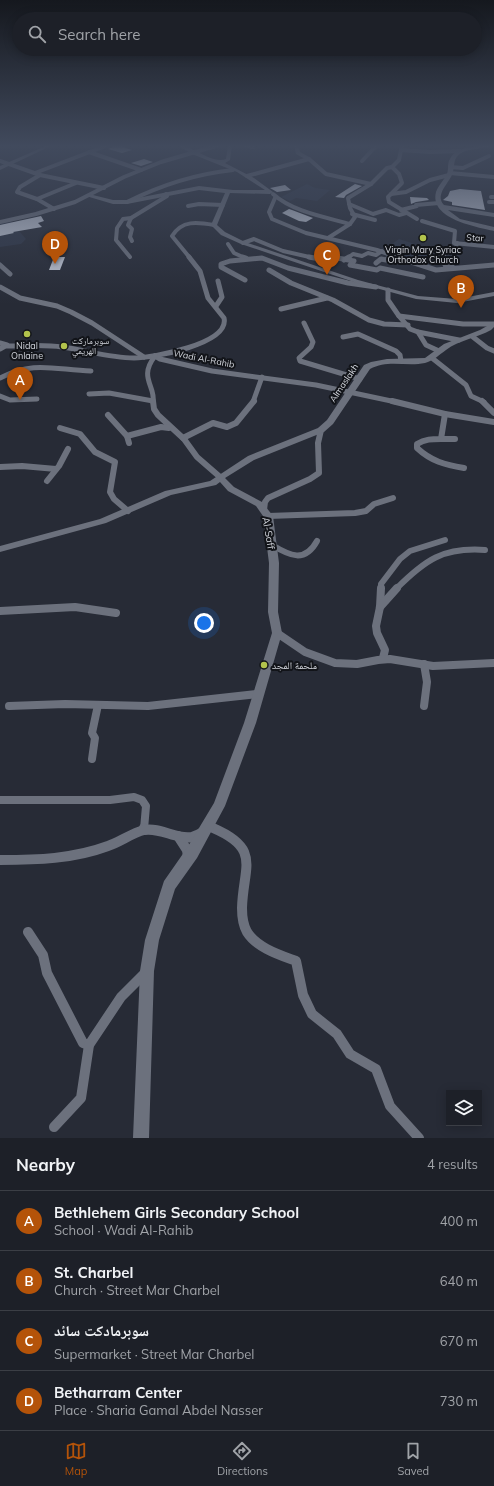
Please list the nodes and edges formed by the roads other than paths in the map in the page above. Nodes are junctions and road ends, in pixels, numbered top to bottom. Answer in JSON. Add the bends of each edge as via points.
{"nodes":[{"id":1,"x":37,"y":198,"type":"edge"},
{"id":2,"x":84,"y":198,"type":"edge"},
{"id":3,"x":98,"y":198,"type":"edge"},
{"id":4,"x":135,"y":198,"type":"edge"},
{"id":5,"x":146,"y":198,"type":"edge"},
{"id":6,"x":162,"y":198,"type":"edge"},
{"id":7,"x":226,"y":198,"type":"edge"},
{"id":8,"x":275,"y":198,"type":"joint"},
{"id":9,"x":348,"y":198,"type":"edge"},
{"id":10,"x":388,"y":198,"type":"edge"},
{"id":11,"x":440,"y":198,"type":"edge"},
{"id":12,"x":127,"y":202,"type":"junction"},
{"id":13,"x":349,"y":204,"type":"junction"},
{"id":14,"x":223,"y":205,"type":"junction"},
{"id":15,"x":441,"y":205,"type":"junction"},
{"id":16,"x":188,"y":206,"type":"dead end"},
{"id":17,"x":54,"y":209,"type":"junction"},
{"id":18,"x":401,"y":210,"type":"junction"},
{"id":19,"x":406,"y":213,"type":"junction"},
{"id":20,"x":352,"y":214,"type":"junction"},
{"id":21,"x":494,"y":216,"type":"edge"},
{"id":22,"x":131,"y":218,"type":"junction"},
{"id":23,"x":375,"y":220,"type":"dead end"},
{"id":24,"x":0,"y":222,"type":"edge"},
{"id":25,"x":214,"y":223,"type":"junction"},
{"id":26,"x":350,"y":224,"type":"junction"},
{"id":27,"x":494,"y":229,"type":"edge"},
{"id":28,"x":328,"y":238,"type":"junction"},
{"id":29,"x":132,"y":241,"type":"dead end"},
{"id":30,"x":243,"y":243,"type":"junction"},
{"id":31,"x":456,"y":243,"type":"junction"},
{"id":32,"x":228,"y":244,"type":"dead end"},
{"id":33,"x":494,"y":247,"type":"edge"},
{"id":34,"x":382,"y":251,"type":"junction"},
{"id":35,"x":390,"y":254,"type":"junction"},
{"id":36,"x":130,"y":257,"type":"dead end"},
{"id":37,"x":247,"y":258,"type":"junction"},
{"id":38,"x":344,"y":260,"type":"junction"},
{"id":39,"x":376,"y":263,"type":"dead end"},
{"id":40,"x":414,"y":263,"type":"junction"},
{"id":41,"x":0,"y":265,"type":"edge"},
{"id":42,"x":452,"y":265,"type":"dead end"},
{"id":43,"x":494,"y":265,"type":"edge"},
{"id":44,"x":269,"y":270,"type":"dead end"},
{"id":45,"x":402,"y":273,"type":"junction"},
{"id":46,"x":10,"y":274,"type":"dead end"},
{"id":47,"x":423,"y":277,"type":"dead end"},
{"id":48,"x":246,"y":280,"type":"dead end"},
{"id":49,"x":218,"y":281,"type":"dead end"},
{"id":50,"x":0,"y":287,"type":"edge"},
{"id":51,"x":376,"y":287,"type":"junction"},
{"id":52,"x":388,"y":290,"type":"junction"},
{"id":53,"x":494,"y":294,"type":"edge"},
{"id":54,"x":327,"y":298,"type":"junction"},
{"id":55,"x":216,"y":306,"type":"junction"},
{"id":56,"x":281,"y":309,"type":"dead end"},
{"id":57,"x":398,"y":316,"type":"junction"},
{"id":58,"x":304,"y":323,"type":"dead end"},
{"id":59,"x":494,"y":324,"type":"edge"},
{"id":60,"x":408,"y":326,"type":"junction"},
{"id":61,"x":418,"y":332,"type":"junction"},
{"id":62,"x":490,"y":332,"type":"edge"},
{"id":63,"x":343,"y":337,"type":"dead end"},
{"id":64,"x":472,"y":337,"type":"junction"},
{"id":65,"x":459,"y":340,"type":"junction"},
{"id":66,"x":0,"y":346,"type":"edge"},
{"id":67,"x":439,"y":351,"type":"junction"},
{"id":68,"x":494,"y":351,"type":"edge"},
{"id":69,"x":155,"y":356,"type":"junction"},
{"id":70,"x":144,"y":357,"type":"junction"},
{"id":71,"x":432,"y":358,"type":"junction"},
{"id":72,"x":401,"y":361,"type":"junction"},
{"id":73,"x":91,"y":371,"type":"dead end"},
{"id":74,"x":262,"y":377,"type":"junction"},
{"id":75,"x":0,"y":378,"type":"edge"},
{"id":76,"x":360,"y":379,"type":"junction"},
{"id":77,"x":352,"y":392,"type":"junction"},
{"id":78,"x":89,"y":394,"type":"dead end"},
{"id":79,"x":0,"y":396,"type":"edge"},
{"id":80,"x":37,"y":399,"type":"dead end"},
{"id":81,"x":153,"y":401,"type":"junction"},
{"id":82,"x":494,"y":413,"type":"edge"},
{"id":83,"x":445,"y":414,"type":"junction"},
{"id":84,"x":108,"y":415,"type":"dead end"},
{"id":85,"x":494,"y":422,"type":"edge"},
{"id":86,"x":161,"y":424,"type":"junction"},
{"id":87,"x":60,"y":428,"type":"dead end"},
{"id":88,"x":320,"y":430,"type":"junction"},
{"id":89,"x":127,"y":436,"type":"junction"},
{"id":90,"x":183,"y":438,"type":"junction"},
{"id":91,"x":441,"y":438,"type":"junction"},
{"id":92,"x":455,"y":439,"type":"dead end"},
{"id":93,"x":130,"y":443,"type":"dead end"},
{"id":94,"x":68,"y":449,"type":"dead end"},
{"id":95,"x":0,"y":467,"type":"edge"},
{"id":96,"x":464,"y":468,"type":"dead end"},
{"id":97,"x":56,"y":469,"type":"junction"},
{"id":98,"x":220,"y":477,"type":"junction"},
{"id":99,"x":48,"y":481,"type":"dead end"},
{"id":100,"x":392,"y":498,"type":"dead end"},
{"id":101,"x":128,"y":511,"type":"junction"},
{"id":102,"x":266,"y":513,"type":"junction"},
{"id":103,"x":445,"y":540,"type":"dead end"},
{"id":104,"x":316,"y":541,"type":"dead end"},
{"id":105,"x":272,"y":545,"type":"junction"},
{"id":106,"x":0,"y":549,"type":"edge"},
{"id":107,"x":485,"y":550,"type":"dead end"},
{"id":108,"x":380,"y":607,"type":"junction"},
{"id":109,"x":0,"y":610,"type":"edge"},
{"id":110,"x":116,"y":613,"type":"dead end"},
{"id":111,"x":277,"y":633,"type":"junction"},
{"id":112,"x":383,"y":658,"type":"junction"},
{"id":113,"x":494,"y":663,"type":"edge"},
{"id":114,"x":424,"y":664,"type":"junction"},
{"id":115,"x":257,"y":694,"type":"junction"},
{"id":116,"x":98,"y":705,"type":"junction"},
{"id":117,"x":9,"y":706,"type":"dead end"},
{"id":118,"x":424,"y":706,"type":"dead end"},
{"id":119,"x":92,"y":759,"type":"dead end"},
{"id":120,"x":0,"y":800,"type":"edge"},
{"id":121,"x":206,"y":829,"type":"junction"},
{"id":122,"x":144,"y":830,"type":"junction"},
{"id":123,"x":178,"y":836,"type":"junction"},
{"id":124,"x":188,"y":858,"type":"junction"},
{"id":125,"x":0,"y":860,"type":"edge"},
{"id":126,"x":28,"y":932,"type":"dead end"},
{"id":127,"x":147,"y":971,"type":"junction"},
{"id":128,"x":89,"y":1045,"type":"junction"},
{"id":129,"x":54,"y":1127,"type":"dead end"},
{"id":130,"x":141,"y":1138,"type":"edge"},
{"id":131,"x":419,"y":1138,"type":"edge"}],
"edges":[{"from":1,"to":17,"type":"street"},
{"from":2,"to":17,"type":"street"},
{"from":3,"to":12,"type":"street"},
{"from":4,"to":12,"type":"street"},
{"from":5,"to":12,"type":"street"},
{"from":6,"to":22,"type":"street"},
{"from":7,"to":14,"type":"street"},
{"from":8,"to":26,"type":"street"},
{"from":8,"to":28,"type":"street","via":[[269,212],[272,219],[306,233]]},
{"from":9,"to":13,"type":"street"},
{"from":10,"to":18,"type":"street","name":"Star","via":[[389,202]]},
{"from":11,"to":15,"type":"street"},
{"from":13,"to":19,"type":"street","via":[[373,214],[386,210],[400,215]]},
{"from":13,"to":20,"type":"street"},
{"from":14,"to":16,"type":"street"},
{"from":14,"to":25,"type":"street"},
{"from":15,"to":18,"type":"street","via":[[416,205]]},
{"from":15,"to":21,"type":"street","via":[[455,210]]},
{"from":15,"to":27,"type":"street","via":[[462,222]]},
{"from":17,"to":24,"type":"street"},
{"from":18,"to":19,"type":"street","name":"Star"},
{"from":19,"to":31,"type":"street","name":"Star","via":[[455,231]]},
{"from":20,"to":23,"type":"street"},
{"from":20,"to":26,"type":"street","via":[[355,217]]},
{"from":22,"to":29,"type":"street","via":[[128,225],[132,229]]},
{"from":22,"to":36,"type":"street","via":[[119,224],[116,240]]},
{"from":25,"to":30,"type":"street","via":[[217,229]]},
{"from":25,"to":55,"type":"street","via":[[182,225],[172,236],[200,270],[205,293]]},
{"from":26,"to":28,"type":"street"},
{"from":28,"to":34,"type":"street"},
{"from":30,"to":38,"type":"street","via":[[254,239],[283,251],[325,260]]},
{"from":30,"to":51,"type":"street"},
{"from":31,"to":33,"type":"street","name":"Star"},
{"from":31,"to":42,"type":"street","via":[[455,252],[444,253],[445,265]]},
{"from":32,"to":37,"type":"street","via":[[234,253]]},
{"from":34,"to":35,"type":"street"},
{"from":34,"to":38,"type":"street","via":[[376,255],[368,252],[362,256],[353,254]]},
{"from":35,"to":39,"type":"street","via":[[386,260],[381,259]]},
{"from":35,"to":40,"type":"street"},
{"from":37,"to":48,"type":"street","via":[[221,264],[221,267]]},
{"from":37,"to":51,"type":"street","via":[[262,258],[288,268]]},
{"from":38,"to":45,"type":"street","via":[[354,261],[350,265]]},
{"from":40,"to":43,"type":"street","via":[[436,270]]},
{"from":40,"to":45,"type":"street"},
{"from":41,"to":46,"type":"street"},
{"from":44,"to":54,"type":"street","via":[[291,283]]},
{"from":45,"to":47,"type":"street"},
{"from":49,"to":55,"type":"street","via":[[222,297]]},
{"from":50,"to":70,"type":"street","via":[[17,298],[58,306],[84,318]]},
{"from":51,"to":52,"type":"street"},
{"from":52,"to":53,"type":"street","via":[[418,298],[457,301]]},
{"from":52,"to":57,"type":"street","via":[[388,300]]},
{"from":54,"to":56,"type":"street"},
{"from":54,"to":60,"type":"street","via":[[369,320]]},
{"from":55,"to":69,"type":"street","via":[[225,324],[217,335],[197,344]]},
{"from":57,"to":59,"type":"street","via":[[463,324]]},
{"from":57,"to":60,"type":"street"},
{"from":58,"to":76,"type":"street","via":[[312,342],[300,355],[300,361]]},
{"from":59,"to":62,"type":"street"},
{"from":60,"to":61,"type":"street"},
{"from":61,"to":65,"type":"street"},
{"from":61,"to":67,"type":"street","via":[[426,344]]},
{"from":62,"to":64,"type":"street"},
{"from":63,"to":72,"type":"street","via":[[358,334],[396,351]]},
{"from":64,"to":65,"type":"street"},
{"from":64,"to":68,"type":"street"},
{"from":65,"to":67,"type":"street"},
{"from":66,"to":70,"type":"street","name":"Wadi Al-Rahib","via":[[55,346],[114,356]]},
{"from":67,"to":71,"type":"street"},
{"from":69,"to":70,"type":"street","name":"Wadi Al-Rahib"},
{"from":69,"to":74,"type":"street","name":"Wadi Al-Rahib","via":[[201,370]]},
{"from":69,"to":81,"type":"street","via":[[150,361],[148,372]]},
{"from":71,"to":72,"type":"street","name":"Almaslakh","via":[[425,361]]},
{"from":71,"to":82,"type":"street","via":[[466,385],[471,396],[485,403]]},
{"from":72,"to":76,"type":"street","name":"Almaslakh","via":[[370,364]]},
{"from":73,"to":75,"type":"street","via":[[26,367],[15,369]]},
{"from":74,"to":77,"type":"street","name":"Wadi Al-Rahib"},
{"from":74,"to":90,"type":"street","via":[[255,400],[236,423],[227,427],[213,423]]},
{"from":76,"to":77,"type":"street","name":"Almaslakh"},
{"from":77,"to":83,"type":"street","name":"Wadi Al-Rahib"},
{"from":77,"to":88,"type":"street","name":"Almaslakh","via":[[330,422]]},
{"from":78,"to":81,"type":"street","via":[[109,393]]},
{"from":79,"to":80,"type":"street","via":[[10,400]]},
{"from":81,"to":86,"type":"street"},
{"from":83,"to":85,"type":"street","name":"Wadi Al-Rahib"},
{"from":83,"to":91,"type":"street"},
{"from":84,"to":89,"type":"street"},
{"from":86,"to":89,"type":"street"},
{"from":86,"to":90,"type":"street"},
{"from":87,"to":101,"type":"street","via":[[80,434],[95,452],[115,462],[109,491]]},
{"from":88,"to":98,"type":"street","name":"Almaslakh","via":[[248,460]]},
{"from":88,"to":102,"type":"street","via":[[319,473],[268,498],[265,502]]},
{"from":89,"to":93,"type":"street"},
{"from":90,"to":98,"type":"street","via":[[197,456]]},
{"from":91,"to":92,"type":"street"},
{"from":91,"to":96,"type":"street","via":[[420,442],[417,448],[439,464]]},
{"from":94,"to":97,"type":"street"},
{"from":95,"to":97,"type":"street"},
{"from":97,"to":99,"type":"street"},
{"from":98,"to":101,"type":"street","via":[[213,483],[155,498]]},
{"from":98,"to":102,"type":"street","name":"Al-Saff","via":[[231,489],[259,504]]},
{"from":100,"to":102,"type":"street","via":[[374,504],[366,511],[355,513]]},
{"from":101,"to":106,"type":"street","via":[[67,532]]},
{"from":102,"to":105,"type":"street","name":"Al-Saff"},
{"from":103,"to":108,"type":"street","via":[[410,551],[400,559],[381,584]]},
{"from":104,"to":105,"type":"street","via":[[309,553],[301,556],[290,554]]},
{"from":105,"to":111,"type":"street","name":"Al-Saff","via":[[272,612]]},
{"from":107,"to":108,"type":"street","via":[[457,550],[441,554],[411,575]]},
{"from":108,"to":112,"type":"street","via":[[376,626],[386,654]]},
{"from":109,"to":110,"type":"street","via":[[75,607]]},
{"from":111,"to":112,"type":"street","via":[[294,647],[329,662],[357,664]]},
{"from":111,"to":115,"type":"street"},
{"from":112,"to":114,"type":"street"},
{"from":113,"to":114,"type":"street","via":[[448,666]]},
{"from":114,"to":118,"type":"street","via":[[427,682]]},
{"from":115,"to":116,"type":"street","via":[[148,706]]},
{"from":115,"to":121,"type":"street","via":[[232,774]]},
{"from":116,"to":117,"type":"street"},
{"from":116,"to":119,"type":"street","via":[[92,733],[95,738]]},
{"from":120,"to":122,"type":"street","via":[[138,798],[146,806]]},
{"from":121,"to":123,"type":"street","via":[[192,837]]},
{"from":121,"to":124,"type":"street"},
{"from":121,"to":131,"type":"street","via":[[236,839],[243,847],[248,864],[243,898],[244,926],[250,935],[266,949],[296,961],[303,995],[312,1014],[337,1034],[350,1054],[376,1069],[390,1106]]},
{"from":122,"to":123,"type":"street","via":[[158,830]]},
{"from":122,"to":125,"type":"street","via":[[108,846],[75,856]]},
{"from":123,"to":124,"type":"street","via":[[187,850]]},
{"from":124,"to":127,"type":"street","via":[[169,886],[152,940]]},
{"from":126,"to":128,"type":"street","via":[[43,955],[46,973],[83,1043]]},
{"from":127,"to":128,"type":"street","via":[[121,997]]},
{"from":127,"to":130,"type":"street"},
{"from":128,"to":129,"type":"street","via":[[81,1098]]}]}
